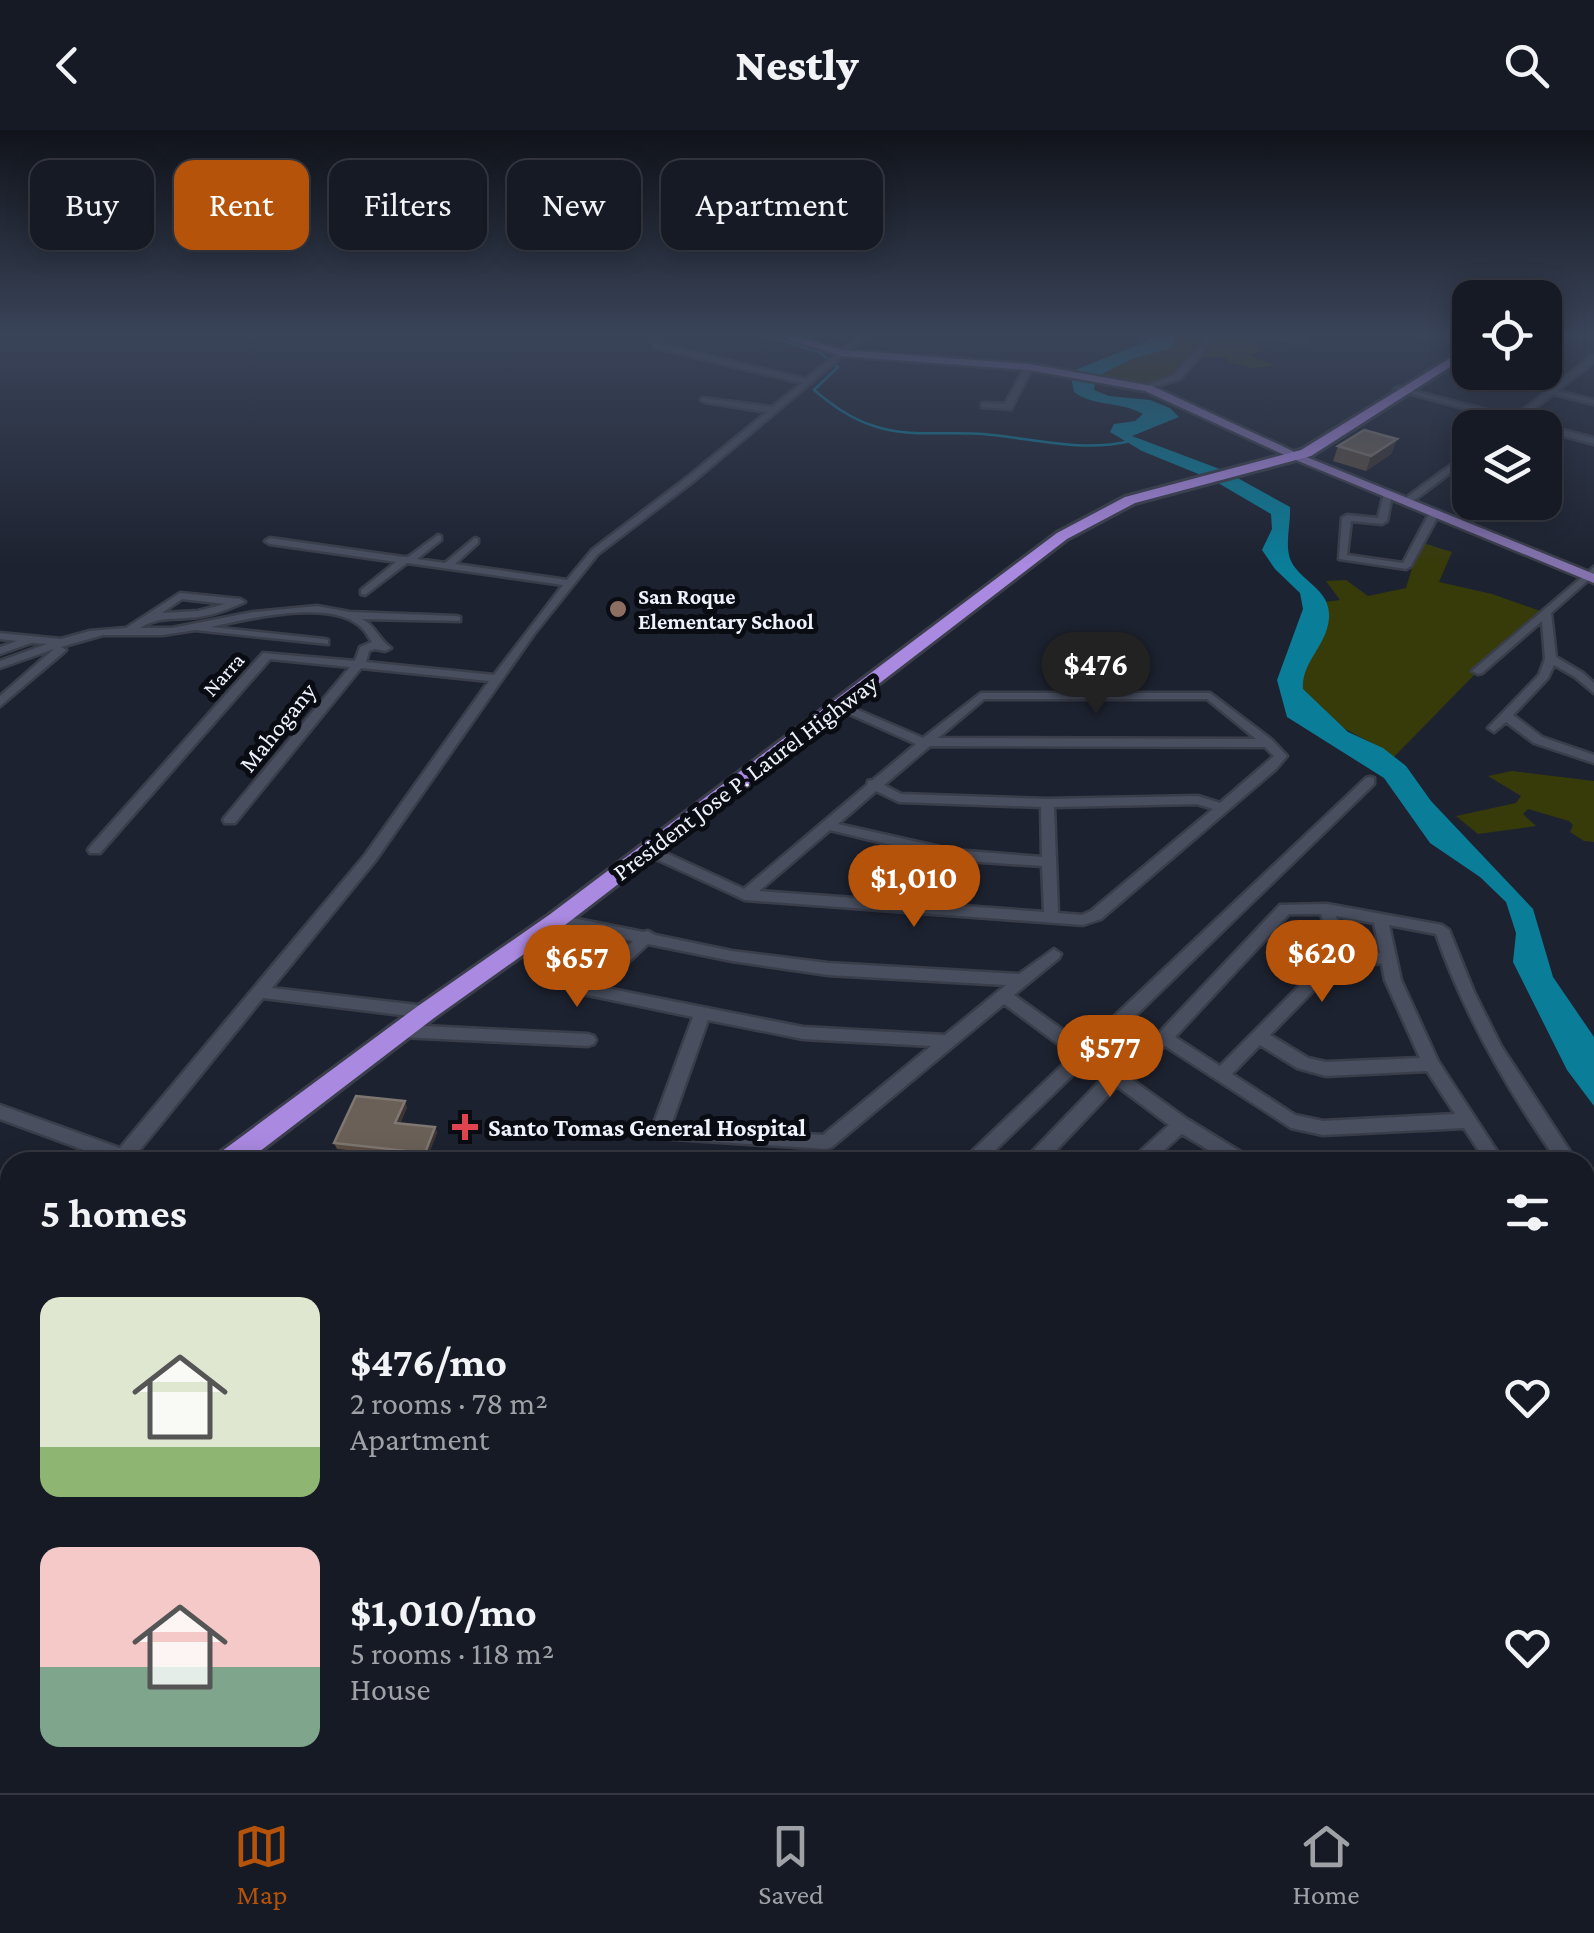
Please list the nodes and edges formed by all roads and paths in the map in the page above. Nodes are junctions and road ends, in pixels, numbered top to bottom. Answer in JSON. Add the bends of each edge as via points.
{"nodes":[{"id":1,"x":773,"y":410,"type":"edge"},
{"id":2,"x":1197,"y":411,"type":"edge"},
{"id":3,"x":1371,"y":411,"type":"edge"},
{"id":4,"x":1562,"y":432,"type":"edge"},
{"id":5,"x":1594,"y":440,"type":"edge"},
{"id":6,"x":1295,"y":456,"type":"junction"},
{"id":7,"x":1452,"y":468,"type":"edge"},
{"id":8,"x":1387,"y":495,"type":"junction"},
{"id":9,"x":1406,"y":502,"type":"junction"},
{"id":10,"x":1434,"y":514,"type":"junction"},
{"id":11,"x":438,"y":538,"type":"dead end"},
{"id":12,"x":270,"y":541,"type":"dead end"},
{"id":13,"x":476,"y":541,"type":"dead end"},
{"id":14,"x":408,"y":559,"type":"junction"},
{"id":15,"x":448,"y":565,"type":"junction"},
{"id":16,"x":1592,"y":575,"type":"edge"},
{"id":17,"x":568,"y":583,"type":"junction"},
{"id":18,"x":365,"y":592,"type":"dead end"},
{"id":19,"x":1546,"y":613,"type":"junction"},
{"id":20,"x":348,"y":615,"type":"junction"},
{"id":21,"x":149,"y":617,"type":"junction"},
{"id":22,"x":456,"y":619,"type":"dead end"},
{"id":23,"x":193,"y":628,"type":"junction"},
{"id":24,"x":126,"y":633,"type":"junction"},
{"id":25,"x":0,"y":636,"type":"edge"},
{"id":26,"x":260,"y":638,"type":"dead end"},
{"id":27,"x":30,"y":640,"type":"junction"},
{"id":28,"x":67,"y":644,"type":"junction"},
{"id":29,"x":374,"y":646,"type":"junction"},
{"id":30,"x":0,"y":650,"type":"edge"},
{"id":31,"x":1551,"y":659,"type":"junction"},
{"id":32,"x":360,"y":662,"type":"junction"},
{"id":33,"x":377,"y":664,"type":"junction"},
{"id":34,"x":4,"y":666,"type":"edge"},
{"id":35,"x":1478,"y":671,"type":"dead end"},
{"id":36,"x":1209,"y":677,"type":"dead end"},
{"id":37,"x":498,"y":679,"type":"junction"},
{"id":38,"x":1594,"y":690,"type":"edge"},
{"id":39,"x":1210,"y":696,"type":"junction"},
{"id":40,"x":0,"y":702,"type":"edge"},
{"id":41,"x":840,"y":706,"type":"junction"},
{"id":42,"x":1506,"y":716,"type":"junction"},
{"id":43,"x":1494,"y":728,"type":"dead end"},
{"id":44,"x":922,"y":742,"type":"junction"},
{"id":45,"x":1268,"y":743,"type":"junction"},
{"id":46,"x":1594,"y":760,"type":"edge"},
{"id":47,"x":1370,"y":781,"type":"dead end"},
{"id":48,"x":873,"y":784,"type":"junction"},
{"id":49,"x":1047,"y":804,"type":"junction"},
{"id":50,"x":1220,"y":807,"type":"junction"},
{"id":51,"x":230,"y":820,"type":"dead end"},
{"id":52,"x":826,"y":825,"type":"junction"},
{"id":53,"x":94,"y":850,"type":"dead end"},
{"id":54,"x":648,"y":850,"type":"junction"},
{"id":55,"x":1050,"y":862,"type":"junction"},
{"id":56,"x":745,"y":895,"type":"junction"},
{"id":57,"x":1327,"y":909,"type":"junction"},
{"id":58,"x":1051,"y":918,"type":"junction"},
{"id":59,"x":558,"y":920,"type":"junction"},
{"id":60,"x":1380,"y":921,"type":"junction"},
{"id":61,"x":648,"y":936,"type":"junction"},
{"id":62,"x":1054,"y":954,"type":"dead end"},
{"id":63,"x":1340,"y":954,"type":"junction"},
{"id":64,"x":1388,"y":959,"type":"junction"},
{"id":65,"x":1019,"y":980,"type":"junction"},
{"id":66,"x":260,"y":992,"type":"junction"},
{"id":67,"x":1004,"y":996,"type":"junction"},
{"id":68,"x":426,"y":1012,"type":"junction"},
{"id":69,"x":702,"y":1014,"type":"junction"},
{"id":70,"x":402,"y":1031,"type":"junction"},
{"id":71,"x":1260,"y":1037,"type":"junction"},
{"id":72,"x":1164,"y":1038,"type":"junction"},
{"id":73,"x":588,"y":1040,"type":"dead end"},
{"id":74,"x":948,"y":1041,"type":"junction"},
{"id":75,"x":1086,"y":1054,"type":"junction"},
{"id":76,"x":1431,"y":1064,"type":"junction"},
{"id":77,"x":1222,"y":1074,"type":"junction"},
{"id":78,"x":1116,"y":1076,"type":"junction"},
{"id":79,"x":0,"y":1112,"type":"edge"},
{"id":80,"x":1466,"y":1121,"type":"junction"},
{"id":81,"x":1182,"y":1124,"type":"junction"},
{"id":82,"x":102,"y":1152,"type":"edge"},
{"id":83,"x":129,"y":1152,"type":"edge"},
{"id":84,"x":240,"y":1152,"type":"edge"},
{"id":85,"x":983,"y":1152,"type":"edge"},
{"id":86,"x":1043,"y":1152,"type":"edge"},
{"id":87,"x":1151,"y":1152,"type":"edge"},
{"id":88,"x":1227,"y":1152,"type":"edge"},
{"id":89,"x":1488,"y":1152,"type":"edge"},
{"id":90,"x":1561,"y":1152,"type":"edge"}],
"edges":[{"from":1,"to":17,"type":"street","via":[[596,552]]},
{"from":2,"to":6,"type":"main road"},
{"from":3,"to":6,"type":"highway","name":"President Jose P. Laurel Highway"},
{"from":4,"to":5,"type":"street"},
{"from":6,"to":8,"type":"main road"},
{"from":6,"to":41,"type":"highway","name":"President Jose P. Laurel Highway","via":[[1130,500],[1062,536]]},
{"from":7,"to":9,"type":"street"},
{"from":8,"to":9,"type":"main road"},
{"from":8,"to":10,"type":"street","via":[[1382,521],[1347,518],[1342,557],[1406,566]]},
{"from":9,"to":10,"type":"main road"},
{"from":10,"to":16,"type":"main road"},
{"from":11,"to":14,"type":"street"},
{"from":12,"to":14,"type":"street"},
{"from":13,"to":15,"type":"street"},
{"from":14,"to":15,"type":"street"},
{"from":14,"to":18,"type":"street"},
{"from":15,"to":17,"type":"street"},
{"from":16,"to":19,"type":"street"},
{"from":17,"to":37,"type":"street"},
{"from":19,"to":31,"type":"street"},
{"from":19,"to":35,"type":"street"},
{"from":20,"to":22,"type":"street"},
{"from":20,"to":23,"type":"street","via":[[302,608]]},
{"from":20,"to":29,"type":"street","via":[[370,630]]},
{"from":21,"to":21,"type":"street","via":[[198,614],[240,602],[180,596]]},
{"from":21,"to":24,"type":"street"},
{"from":23,"to":24,"type":"street"},
{"from":23,"to":26,"type":"street"},
{"from":24,"to":28,"type":"street","via":[[102,632]]},
{"from":25,"to":27,"type":"street"},
{"from":27,"to":28,"type":"street"},
{"from":27,"to":30,"type":"street"},
{"from":28,"to":34,"type":"street"},
{"from":28,"to":40,"type":"street"},
{"from":29,"to":32,"type":"street","name":"Mahogany","via":[[360,654]]},
{"from":29,"to":33,"type":"street","via":[[386,651]]},
{"from":31,"to":38,"type":"street"},
{"from":31,"to":42,"type":"street","via":[[1544,676]]},
{"from":32,"to":33,"type":"street","name":"Narra"},
{"from":32,"to":51,"type":"street","name":"Mahogany"},
{"from":32,"to":53,"type":"street","name":"Narra","via":[[267,656]]},
{"from":33,"to":37,"type":"street","name":"Narra"},
{"from":36,"to":39,"type":"street"},
{"from":37,"to":66,"type":"street","via":[[370,858]]},
{"from":39,"to":44,"type":"street","via":[[980,696]]},
{"from":39,"to":45,"type":"street"},
{"from":41,"to":44,"type":"street"},
{"from":41,"to":54,"type":"highway","name":"President Jose P. Laurel Highway"},
{"from":42,"to":43,"type":"street"},
{"from":42,"to":46,"type":"street","via":[[1538,740]]},
{"from":44,"to":45,"type":"street"},
{"from":44,"to":48,"type":"street"},
{"from":45,"to":50,"type":"street","via":[[1280,756]]},
{"from":47,"to":75,"type":"street"},
{"from":48,"to":49,"type":"street","via":[[899,798]]},
{"from":48,"to":52,"type":"street"},
{"from":49,"to":50,"type":"street","via":[[1198,800]]},
{"from":49,"to":55,"type":"street"},
{"from":50,"to":58,"type":"street","via":[[1096,916]]},
{"from":52,"to":55,"type":"street","via":[[953,855]]},
{"from":52,"to":56,"type":"street"},
{"from":54,"to":56,"type":"street"},
{"from":54,"to":59,"type":"highway","name":"President Jose P. Laurel Highway"},
{"from":55,"to":58,"type":"street"},
{"from":56,"to":58,"type":"street"},
{"from":57,"to":60,"type":"street"},
{"from":57,"to":63,"type":"street"},
{"from":57,"to":72,"type":"street","via":[[1284,909]]},
{"from":59,"to":61,"type":"street"},
{"from":59,"to":68,"type":"highway","name":"President Jose P. Laurel Highway"},
{"from":60,"to":64,"type":"street"},
{"from":60,"to":90,"type":"street","via":[[1442,930],[1485,1038]]},
{"from":61,"to":65,"type":"street","via":[[828,968]]},
{"from":61,"to":69,"type":"street","via":[[588,990]]},
{"from":62,"to":65,"type":"street"},
{"from":63,"to":64,"type":"street"},
{"from":63,"to":71,"type":"street"},
{"from":64,"to":76,"type":"street"},
{"from":65,"to":67,"type":"street"},
{"from":66,"to":68,"type":"street"},
{"from":66,"to":83,"type":"street"},
{"from":67,"to":74,"type":"street"},
{"from":67,"to":75,"type":"street"},
{"from":68,"to":70,"type":"highway","name":"President Jose P. Laurel Highway"},
{"from":69,"to":74,"type":"street","via":[[803,1033]]},
{"from":69,"to":74,"type":"street","via":[[660,1131],[826,1142]]},
{"from":70,"to":73,"type":"street"},
{"from":70,"to":84,"type":"highway","name":"President Jose P. Laurel Highway"},
{"from":71,"to":76,"type":"street","via":[[1326,1069]]},
{"from":71,"to":77,"type":"street"},
{"from":72,"to":77,"type":"street"},
{"from":72,"to":78,"type":"street"},
{"from":75,"to":78,"type":"street"},
{"from":75,"to":85,"type":"street"},
{"from":76,"to":80,"type":"street"},
{"from":77,"to":80,"type":"street","via":[[1291,1121],[1322,1128]]},
{"from":78,"to":81,"type":"street"},
{"from":78,"to":86,"type":"street"},
{"from":79,"to":82,"type":"street"},
{"from":80,"to":89,"type":"street"},
{"from":81,"to":87,"type":"street"},
{"from":81,"to":88,"type":"street"}]}
